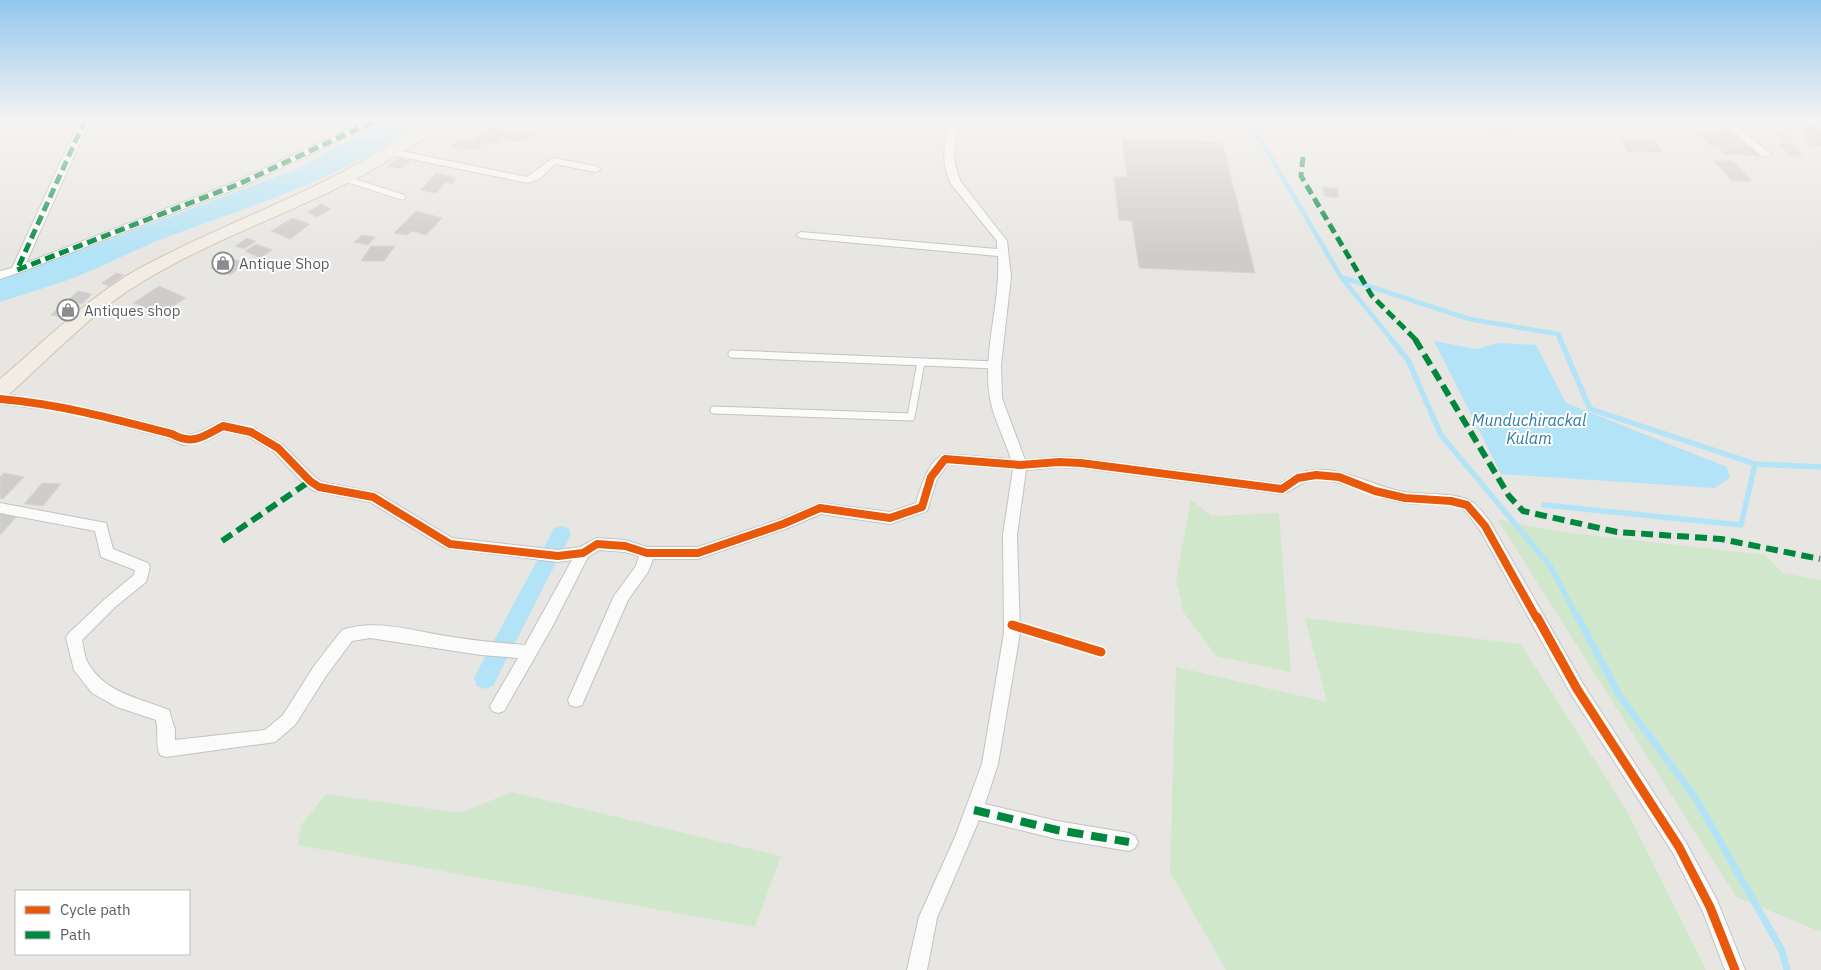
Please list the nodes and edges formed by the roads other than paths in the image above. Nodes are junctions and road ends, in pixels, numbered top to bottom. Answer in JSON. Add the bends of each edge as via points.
{"nodes":[{"id":1,"x":64,"y":165,"type":"edge"},
{"id":2,"x":279,"y":165,"type":"edge"},
{"id":3,"x":369,"y":165,"type":"edge"},
{"id":4,"x":456,"y":165,"type":"edge"},
{"id":5,"x":548,"y":165,"type":"edge"},
{"id":6,"x":579,"y":165,"type":"edge"},
{"id":7,"x":950,"y":165,"type":"edge"},
{"id":8,"x":596,"y":168,"type":"dead end"},
{"id":9,"x":346,"y":179,"type":"junction"},
{"id":10,"x":402,"y":197,"type":"dead end"},
{"id":11,"x":801,"y":235,"type":"dead end"},
{"id":12,"x":1003,"y":253,"type":"junction"},
{"id":13,"x":17,"y":270,"type":"junction"},
{"id":14,"x":0,"y":275,"type":"edge"},
{"id":15,"x":732,"y":354,"type":"dead end"},
{"id":16,"x":921,"y":362,"type":"junction"},
{"id":17,"x":995,"y":365,"type":"junction"},
{"id":18,"x":0,"y":391,"type":"edge"},
{"id":19,"x":0,"y":399,"type":"edge"},
{"id":20,"x":714,"y":410,"type":"dead end"},
{"id":21,"x":1020,"y":465,"type":"junction"},
{"id":22,"x":0,"y":508,"type":"edge"},
{"id":23,"x":583,"y":553,"type":"junction"},
{"id":24,"x":647,"y":553,"type":"junction"},
{"id":25,"x":529,"y":652,"type":"junction"},
{"id":26,"x":576,"y":700,"type":"dead end"},
{"id":27,"x":498,"y":706,"type":"dead end"},
{"id":28,"x":974,"y":810,"type":"junction"},
{"id":29,"x":1129,"y":842,"type":"dead end"},
{"id":30,"x":917,"y":970,"type":"edge"},
{"id":31,"x":1735,"y":970,"type":"edge"}],
"edges":[{"from":1,"to":13,"type":"street"},
{"from":2,"to":13,"type":"street","via":[[239,184]]},
{"from":3,"to":9,"type":"main road"},
{"from":4,"to":5,"type":"street","via":[[528,180]]},
{"from":6,"to":8,"type":"street"},
{"from":7,"to":12,"type":"street","via":[[956,183],[999,234]]},
{"from":9,"to":10,"type":"lane"},
{"from":9,"to":18,"type":"main road","via":[[148,271],[94,308]]},
{"from":11,"to":12,"type":"street"},
{"from":12,"to":17,"type":"street","via":[[1005,277]]},
{"from":13,"to":14,"type":"street"},
{"from":15,"to":16,"type":"lane"},
{"from":16,"to":17,"type":"lane"},
{"from":16,"to":20,"type":"lane","via":[[911,418]]},
{"from":17,"to":21,"type":"street","via":[[996,398]]},
{"from":19,"to":23,"type":"street","via":[[72,408],[172,434],[183,440],[201,438],[223,426],[251,432],[278,448],[320,487],[373,497],[450,544],[552,555]]},
{"from":21,"to":24,"type":"street","via":[[945,459],[931,477],[922,507],[890,518],[820,508],[698,553]]},
{"from":21,"to":28,"type":"street","via":[[1010,535],[1012,633],[990,764]]},
{"from":21,"to":31,"type":"street","via":[[1081,463],[1282,489],[1298,478],[1316,475],[1339,477],[1405,498],[1467,505],[1485,526],[1577,689],[1678,847],[1710,907]]},
{"from":22,"to":25,"type":"street","via":[[101,528],[106,553],[143,567],[140,578],[74,638],[80,665],[98,688],[123,702],[163,715],[167,730],[166,749],[269,737],[289,720],[347,635],[370,631]]},
{"from":23,"to":24,"type":"street","via":[[597,544],[625,546]]},
{"from":23,"to":25,"type":"street"},
{"from":24,"to":26,"type":"street","via":[[643,568],[622,596]]},
{"from":25,"to":27,"type":"street"},
{"from":28,"to":29,"type":"street","via":[[1057,830]]},
{"from":28,"to":30,"type":"street","via":[[964,840],[928,917]]}]}
